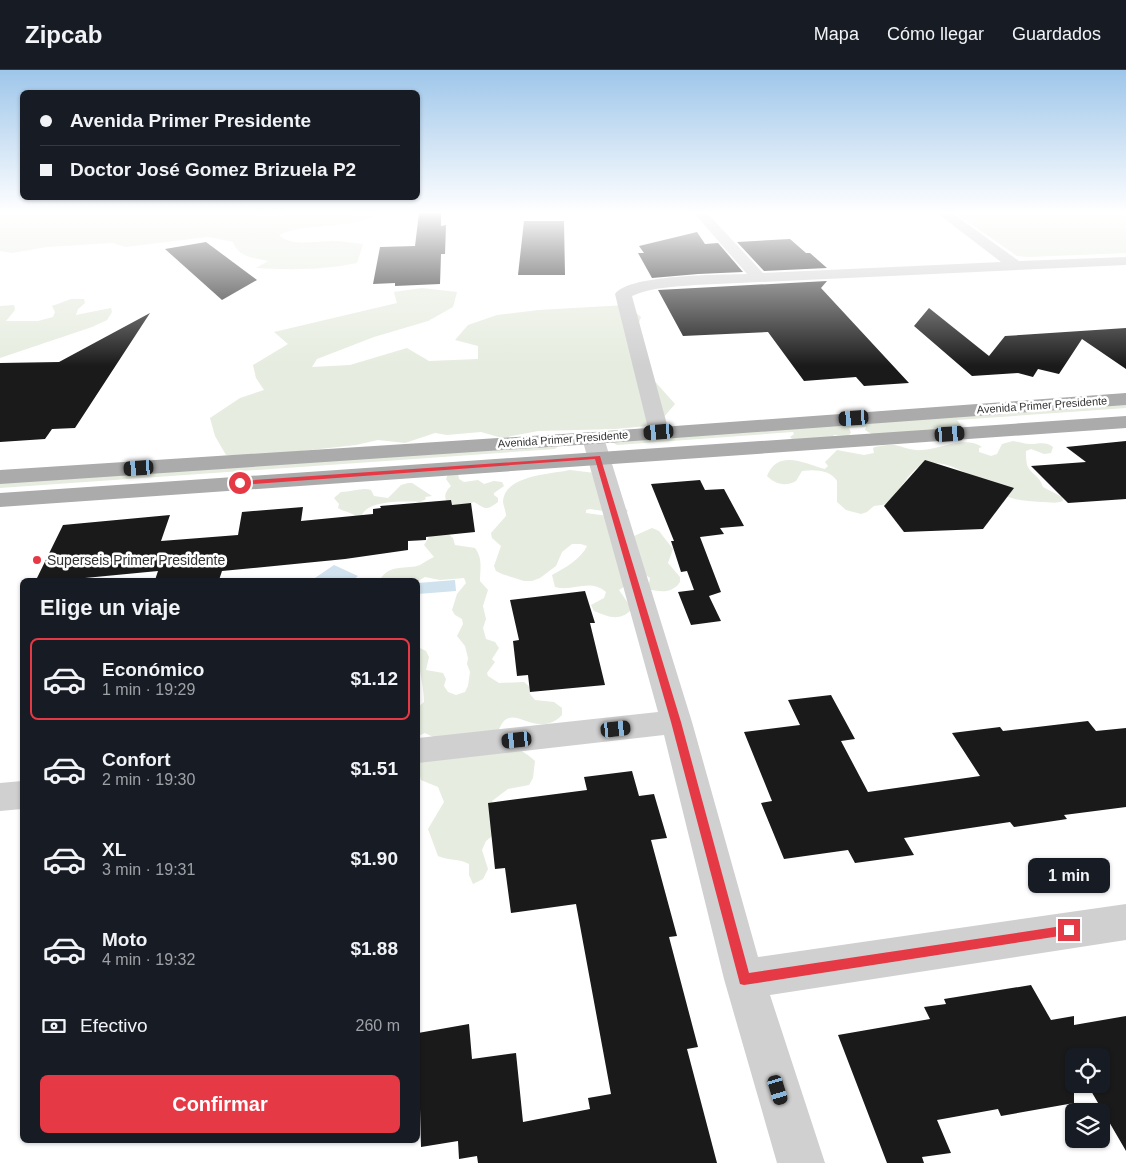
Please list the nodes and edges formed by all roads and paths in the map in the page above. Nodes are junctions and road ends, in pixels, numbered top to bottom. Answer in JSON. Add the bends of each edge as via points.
{"nodes":[{"id":1,"x":746,"y":264,"type":"edge"},
{"id":2,"x":1013,"y":264,"type":"edge"},
{"id":3,"x":1060,"y":264,"type":"edge"},
{"id":4,"x":1016,"y":266,"type":"junction"},
{"id":5,"x":759,"y":278,"type":"junction"},
{"id":6,"x":1126,"y":399,"type":"edge"},
{"id":7,"x":1126,"y":422,"type":"edge"},
{"id":8,"x":659,"y":432,"type":"junction"},
{"id":9,"x":596,"y":447,"type":"junction"},
{"id":10,"x":0,"y":477,"type":"edge"},
{"id":11,"x":0,"y":500,"type":"edge"},
{"id":12,"x":676,"y":722,"type":"junction"},
{"id":13,"x":420,"y":751,"type":"edge"},
{"id":14,"x":20,"y":795,"type":"edge"},
{"id":15,"x":0,"y":797,"type":"edge"},
{"id":16,"x":1126,"y":922,"type":"edge"},
{"id":17,"x":744,"y":979,"type":"junction"},
{"id":18,"x":801,"y":1163,"type":"edge"}],
"edges":[{"from":1,"to":5,"type":"street"},
{"from":2,"to":4,"type":"street"},
{"from":3,"to":4,"type":"street"},
{"from":4,"to":5,"type":"street"},
{"from":5,"to":8,"type":"street","via":[[654,285],[623,294]]},
{"from":6,"to":8,"type":"main road","name":"Avenida Primer Presidente"},
{"from":7,"to":9,"type":"main road","name":"Avenida Primer Presidente"},
{"from":8,"to":9,"type":"main road","name":"Avenida Primer Presidente"},
{"from":9,"to":10,"type":"main road","name":"Avenida Primer Presidente"},
{"from":9,"to":11,"type":"main road","name":"Avenida Primer Presidente"},
{"from":9,"to":12,"type":"street"},
{"from":12,"to":13,"type":"street"},
{"from":12,"to":17,"type":"street"},
{"from":14,"to":15,"type":"street"},
{"from":16,"to":17,"type":"street"},
{"from":17,"to":18,"type":"street"}]}
